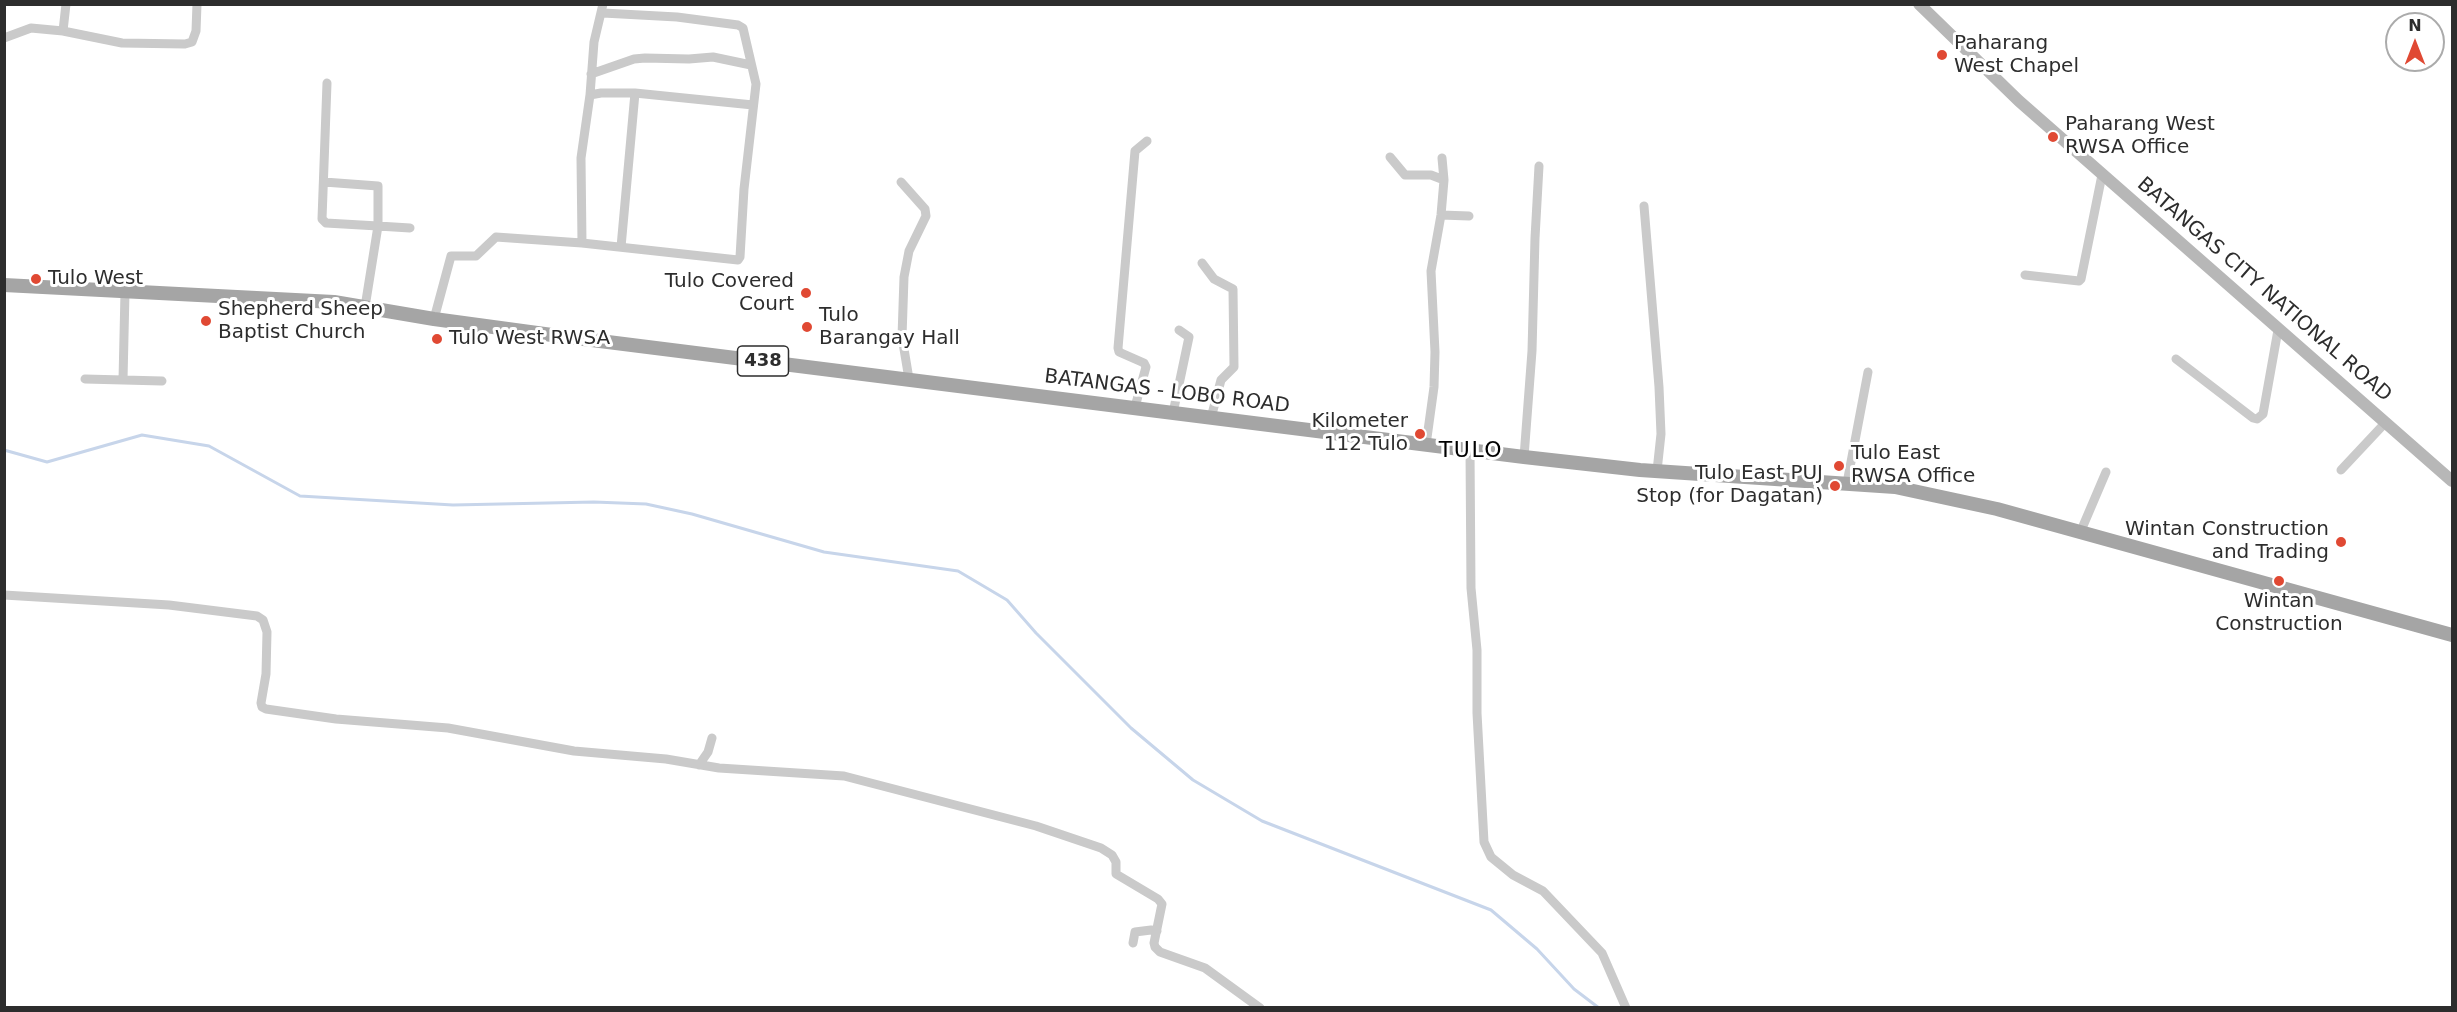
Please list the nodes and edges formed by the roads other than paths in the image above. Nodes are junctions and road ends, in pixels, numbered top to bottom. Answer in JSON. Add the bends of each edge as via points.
{"nodes":[{"id":1,"x":66,"y":4,"type":"edge"},
{"id":2,"x":197,"y":4,"type":"edge"},
{"id":3,"x":1920,"y":4,"type":"edge"},
{"id":4,"x":603,"y":9,"type":"edge"},
{"id":5,"x":644,"y":9,"type":"edge"},
{"id":6,"x":63,"y":31,"type":"junction"},
{"id":7,"x":4,"y":38,"type":"edge"},
{"id":8,"x":751,"y":65,"type":"junction"},
{"id":9,"x":591,"y":74,"type":"junction"},
{"id":10,"x":327,"y":83,"type":"dead end"},
{"id":11,"x":635,"y":93,"type":"junction"},
{"id":12,"x":590,"y":95,"type":"junction"},
{"id":13,"x":753,"y":105,"type":"junction"},
{"id":14,"x":1147,"y":141,"type":"dead end"},
{"id":15,"x":1390,"y":157,"type":"dead end"},
{"id":16,"x":1442,"y":158,"type":"dead end"},
{"id":17,"x":1539,"y":166,"type":"dead end"},
{"id":18,"x":2102,"y":175,"type":"junction"},
{"id":19,"x":1444,"y":180,"type":"junction"},
{"id":20,"x":324,"y":182,"type":"junction"},
{"id":21,"x":901,"y":182,"type":"dead end"},
{"id":22,"x":1644,"y":206,"type":"dead end"},
{"id":23,"x":1441,"y":215,"type":"junction"},
{"id":24,"x":1469,"y":216,"type":"dead end"},
{"id":25,"x":378,"y":226,"type":"junction"},
{"id":26,"x":410,"y":228,"type":"dead end"},
{"id":27,"x":582,"y":243,"type":"junction"},
{"id":28,"x":621,"y":247,"type":"junction"},
{"id":29,"x":1202,"y":263,"type":"dead end"},
{"id":30,"x":2025,"y":275,"type":"dead end"},
{"id":31,"x":4,"y":285,"type":"edge"},
{"id":32,"x":125,"y":292,"type":"junction"},
{"id":33,"x":365,"y":307,"type":"junction"},
{"id":34,"x":435,"y":319,"type":"junction"},
{"id":35,"x":1179,"y":330,"type":"dead end"},
{"id":36,"x":2278,"y":330,"type":"junction"},
{"id":37,"x":2176,"y":359,"type":"dead end"},
{"id":38,"x":1868,"y":372,"type":"dead end"},
{"id":39,"x":85,"y":379,"type":"dead end"},
{"id":40,"x":909,"y":379,"type":"junction"},
{"id":41,"x":123,"y":380,"type":"junction"},
{"id":42,"x":162,"y":381,"type":"dead end"},
{"id":43,"x":1135,"y":407,"type":"junction"},
{"id":44,"x":1173,"y":413,"type":"junction"},
{"id":45,"x":1211,"y":418,"type":"junction"},
{"id":46,"x":2386,"y":422,"type":"junction"},
{"id":47,"x":1426,"y":445,"type":"junction"},
{"id":48,"x":1470,"y":450,"type":"junction"},
{"id":49,"x":1524,"y":457,"type":"junction"},
{"id":50,"x":2341,"y":470,"type":"dead end"},
{"id":51,"x":1657,"y":471,"type":"junction"},
{"id":52,"x":2106,"y":472,"type":"dead end"},
{"id":53,"x":2452,"y":481,"type":"edge"},
{"id":54,"x":1846,"y":483,"type":"junction"},
{"id":55,"x":2080,"y":533,"type":"junction"},
{"id":56,"x":4,"y":595,"type":"edge"},
{"id":57,"x":2452,"y":635,"type":"edge"},
{"id":58,"x":712,"y":738,"type":"dead end"},
{"id":59,"x":699,"y":765,"type":"junction"},
{"id":60,"x":1157,"y":931,"type":"junction"},
{"id":61,"x":1133,"y":943,"type":"dead end"},
{"id":62,"x":1260,"y":1008,"type":"edge"},
{"id":63,"x":1626,"y":1008,"type":"edge"}],
"edges":[{"from":1,"to":6,"type":"street"},
{"from":2,"to":6,"type":"street","via":[[196,31],[192,42],[185,44],[122,43]]},
{"from":3,"to":18,"type":"street","name":"BATANGAS CITY NATIONAL ROAD"},
{"from":4,"to":5,"type":"street"},
{"from":4,"to":9,"type":"street","via":[[596,29]]},
{"from":5,"to":8,"type":"street","via":[[743,28]]},
{"from":6,"to":7,"type":"street","via":[[28,28]]},
{"from":8,"to":9,"type":"street","via":[[713,57],[645,58]]},
{"from":8,"to":13,"type":"street","via":[[756,84]]},
{"from":9,"to":12,"type":"street"},
{"from":10,"to":20,"type":"street"},
{"from":11,"to":12,"type":"street"},
{"from":11,"to":13,"type":"street"},
{"from":11,"to":28,"type":"street"},
{"from":12,"to":27,"type":"street","via":[[581,158]]},
{"from":13,"to":28,"type":"street","via":[[738,260]]},
{"from":14,"to":43,"type":"street","via":[[1135,150],[1118,348],[1146,367]]},
{"from":15,"to":19,"type":"street","via":[[1405,175],[1431,175]]},
{"from":16,"to":19,"type":"street"},
{"from":17,"to":49,"type":"street"},
{"from":18,"to":30,"type":"street","via":[[2081,279]]},
{"from":18,"to":36,"type":"street","name":"BATANGAS CITY NATIONAL ROAD"},
{"from":19,"to":23,"type":"street"},
{"from":20,"to":25,"type":"street","via":[[378,186]]},
{"from":20,"to":25,"type":"street","via":[[323,221]]},
{"from":21,"to":40,"type":"street","via":[[925,209],[926,216],[909,251],[904,277],[902,337]]},
{"from":22,"to":51,"type":"street","via":[[1659,387],[1661,434]]},
{"from":23,"to":24,"type":"street"},
{"from":23,"to":47,"type":"street","via":[[1431,271],[1434,387]]},
{"from":25,"to":26,"type":"street"},
{"from":25,"to":33,"type":"street"},
{"from":27,"to":28,"type":"street"},
{"from":27,"to":34,"type":"street","via":[[496,237],[476,256],[451,256]]},
{"from":29,"to":45,"type":"street","via":[[1214,279],[1233,289],[1234,367],[1221,380]]},
{"from":31,"to":32,"type":"main road","name":"BATANGAS - LOBO ROAD","number":"438"},
{"from":32,"to":33,"type":"main road","name":"BATANGAS - LOBO ROAD","number":"438","via":[[294,299]]},
{"from":32,"to":41,"type":"street"},
{"from":33,"to":34,"type":"main road","name":"BATANGAS - LOBO ROAD","number":"438"},
{"from":34,"to":40,"type":"main road","name":"BATANGAS - LOBO ROAD","number":"438"},
{"from":35,"to":44,"type":"street","via":[[1189,337]]},
{"from":36,"to":37,"type":"street","via":[[2263,414],[2257,419]]},
{"from":36,"to":46,"type":"street","name":"BATANGAS CITY NATIONAL ROAD"},
{"from":38,"to":54,"type":"street"},
{"from":39,"to":41,"type":"street"},
{"from":40,"to":43,"type":"main road","name":"BATANGAS - LOBO ROAD","number":"438"},
{"from":41,"to":42,"type":"street"},
{"from":43,"to":44,"type":"main road","name":"BATANGAS - LOBO ROAD","number":"438"},
{"from":44,"to":45,"type":"main road","name":"BATANGAS - LOBO ROAD","number":"438"},
{"from":45,"to":47,"type":"main road","name":"BATANGAS - LOBO ROAD","number":"438"},
{"from":46,"to":50,"type":"street"},
{"from":46,"to":53,"type":"street","name":"BATANGAS CITY NATIONAL ROAD"},
{"from":47,"to":48,"type":"main road","name":"BATANGAS - LOBO ROAD","number":"438"},
{"from":48,"to":49,"type":"main road","name":"BATANGAS - LOBO ROAD","number":"438"},
{"from":48,"to":63,"type":"street","via":[[1471,588],[1484,842],[1491,857],[1513,875],[1543,891],[1602,953]]},
{"from":49,"to":51,"type":"main road","name":"BATANGAS - LOBO ROAD","number":"438"},
{"from":51,"to":54,"type":"main road","name":"BATANGAS - LOBO ROAD","number":"438"},
{"from":52,"to":55,"type":"street"},
{"from":54,"to":55,"type":"main road","name":"BATANGAS - LOBO ROAD","number":"438","via":[[1942,496]]},
{"from":55,"to":57,"type":"main road","name":"BATANGAS - LOBO ROAD","number":"438"},
{"from":56,"to":59,"type":"street","via":[[169,604],[257,616],[267,632],[261,703],[266,709],[448,728],[574,751]]},
{"from":58,"to":59,"type":"street"},
{"from":59,"to":60,"type":"street","via":[[844,776],[1020,821],[1101,848],[1115,859],[1116,874],[1162,904]]},
{"from":60,"to":61,"type":"street","via":[[1135,933]]},
{"from":60,"to":62,"type":"street","via":[[1154,943],[1160,952],[1205,968]]}]}
